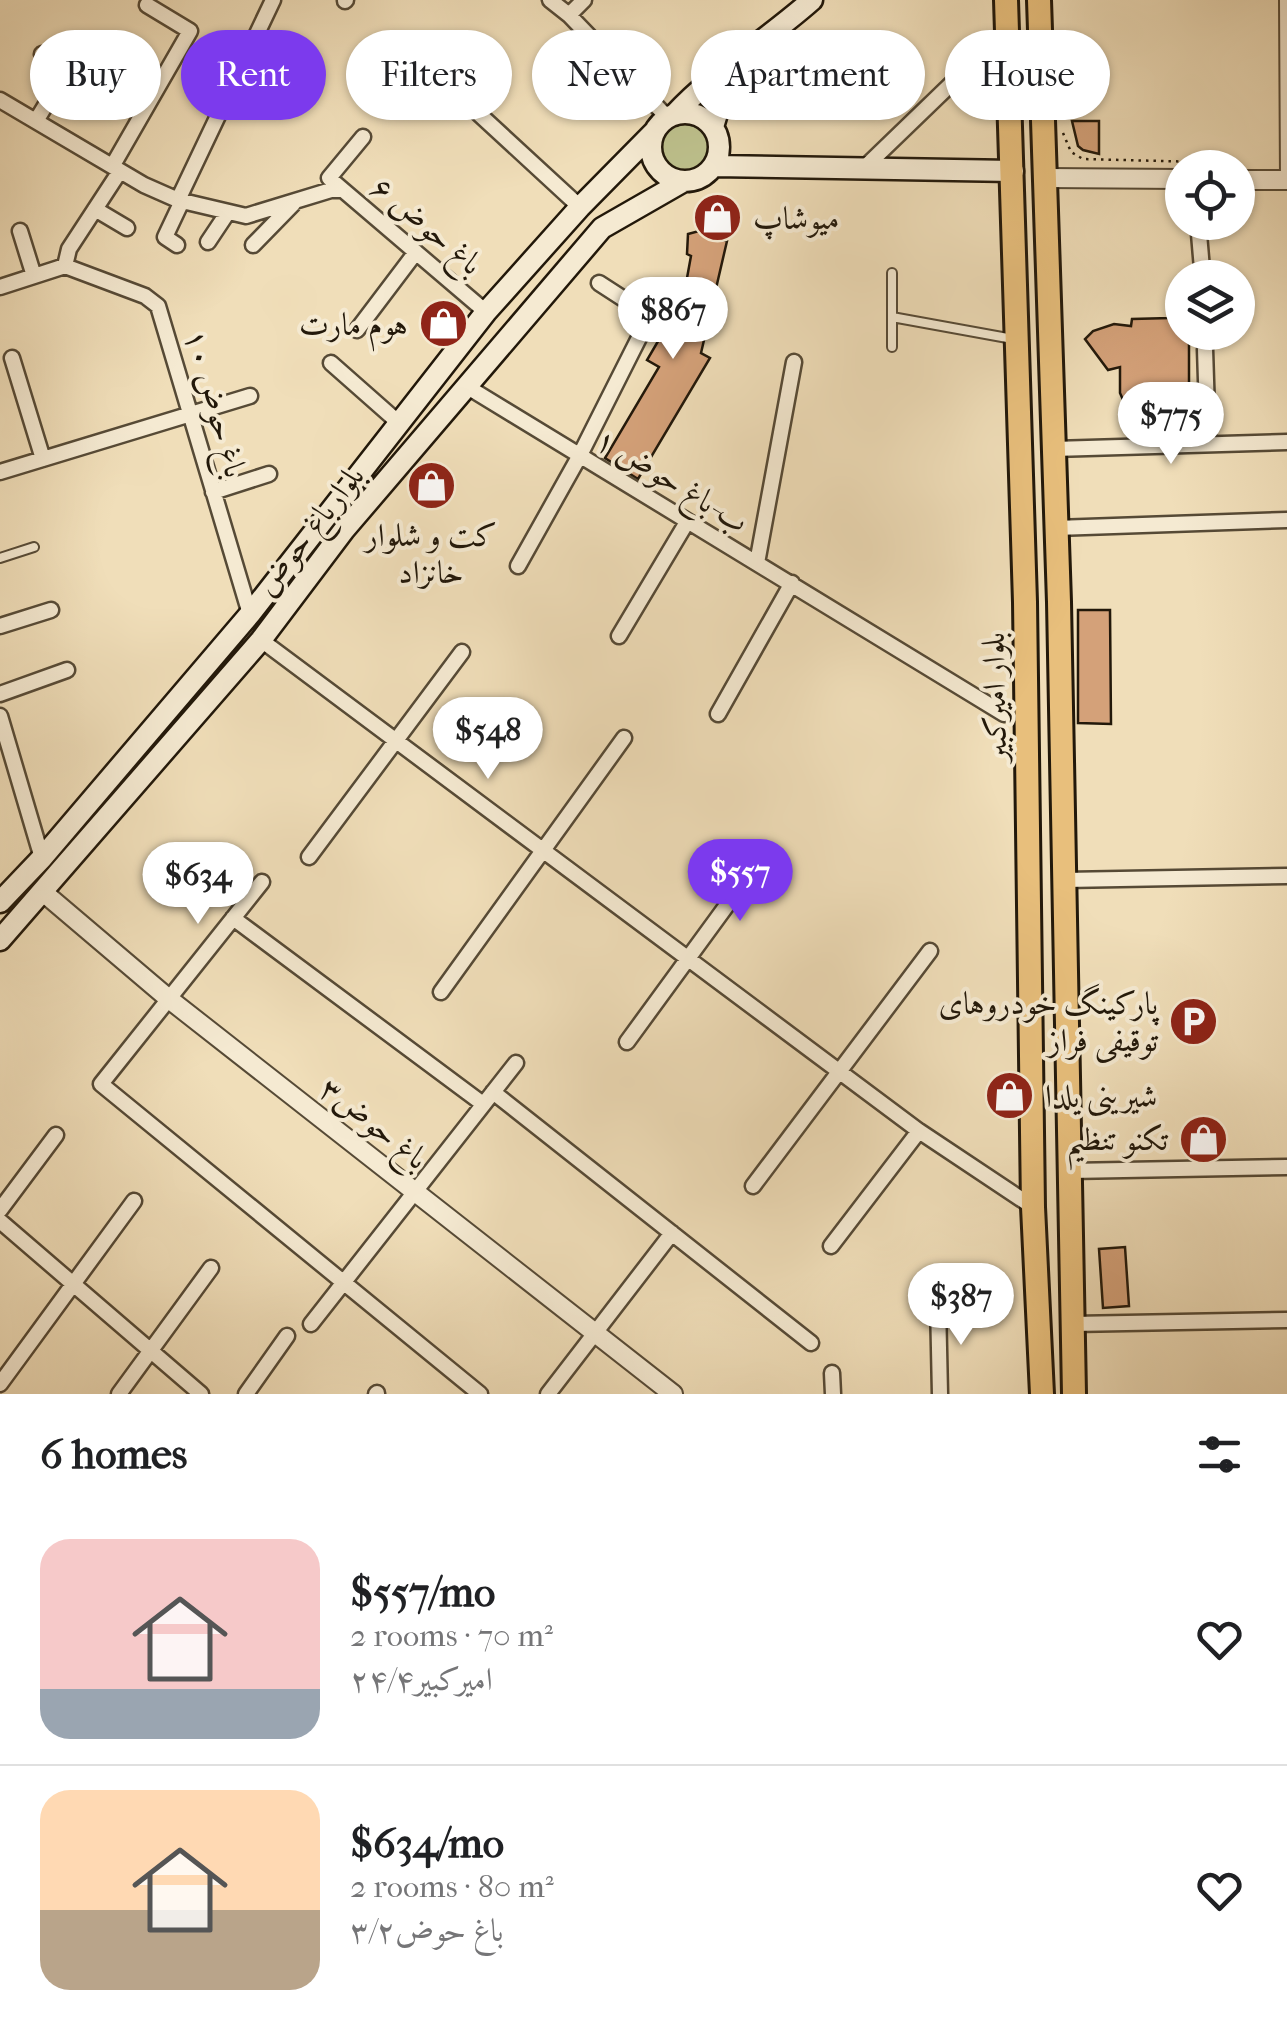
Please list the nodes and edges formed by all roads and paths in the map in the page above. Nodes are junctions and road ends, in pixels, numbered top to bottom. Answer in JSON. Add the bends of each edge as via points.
{"nodes":[{"id":1,"x":273,"y":0,"type":"edge"},
{"id":2,"x":550,"y":0,"type":"edge"},
{"id":3,"x":584,"y":0,"type":"edge"},
{"id":4,"x":812,"y":0,"type":"edge"},
{"id":5,"x":1006,"y":0,"type":"edge"},
{"id":6,"x":1039,"y":0,"type":"edge"},
{"id":7,"x":1284,"y":0,"type":"edge"},
{"id":8,"x":147,"y":5,"type":"dead end"},
{"id":9,"x":570,"y":15,"type":"junction"},
{"id":10,"x":783,"y":26,"type":"junction"},
{"id":11,"x":1007,"y":30,"type":"edge"},
{"id":12,"x":945,"y":90,"type":"edge"},
{"id":13,"x":0,"y":100,"type":"edge"},
{"id":14,"x":486,"y":120,"type":"edge"},
{"id":15,"x":1011,"y":120,"type":"edge"},
{"id":16,"x":36,"y":121,"type":"joint"},
{"id":17,"x":665,"y":121,"type":"junction"},
{"id":18,"x":1060,"y":125,"type":"dead end"},
{"id":19,"x":713,"y":127,"type":"junction"},
{"id":20,"x":362,"y":137,"type":"dead end"},
{"id":21,"x":1165,"y":161,"type":"edge"},
{"id":22,"x":714,"y":166,"type":"junction"},
{"id":23,"x":116,"y":168,"type":"junction"},
{"id":24,"x":862,"y":170,"type":"junction"},
{"id":25,"x":1013,"y":171,"type":"junction"},
{"id":26,"x":1046,"y":178,"type":"junction"},
{"id":27,"x":1165,"y":179,"type":"edge"},
{"id":28,"x":1255,"y":180,"type":"edge"},
{"id":29,"x":1286,"y":180,"type":"edge"},
{"id":30,"x":684,"y":181,"type":"junction"},
{"id":31,"x":343,"y":190,"type":"junction"},
{"id":32,"x":297,"y":200,"type":"junction"},
{"id":33,"x":180,"y":201,"type":"junction"},
{"id":34,"x":580,"y":207,"type":"junction"},
{"id":35,"x":96,"y":209,"type":"junction"},
{"id":36,"x":228,"y":212,"type":"junction"},
{"id":37,"x":127,"y":228,"type":"dead end"},
{"id":38,"x":20,"y":231,"type":"dead end"},
{"id":39,"x":208,"y":242,"type":"dead end"},
{"id":40,"x":253,"y":244,"type":"dead end"},
{"id":41,"x":177,"y":245,"type":"dead end"},
{"id":42,"x":416,"y":252,"type":"junction"},
{"id":43,"x":65,"y":266,"type":"junction"},
{"id":44,"x":892,"y":273,"type":"dead end"},
{"id":45,"x":34,"y":276,"type":"junction"},
{"id":46,"x":600,"y":283,"type":"dead end"},
{"id":47,"x":0,"y":287,"type":"edge"},
{"id":48,"x":486,"y":312,"type":"junction"},
{"id":49,"x":892,"y":317,"type":"junction"},
{"id":50,"x":357,"y":330,"type":"dead end"},
{"id":51,"x":1018,"y":340,"type":"junction"},
{"id":52,"x":892,"y":347,"type":"dead end"},
{"id":53,"x":1204,"y":350,"type":"edge"},
{"id":54,"x":12,"y":358,"type":"dead end"},
{"id":55,"x":794,"y":362,"type":"dead end"},
{"id":56,"x":332,"y":363,"type":"dead end"},
{"id":57,"x":466,"y":386,"type":"junction"},
{"id":58,"x":250,"y":396,"type":"dead end"},
{"id":59,"x":190,"y":414,"type":"junction"},
{"id":60,"x":399,"y":423,"type":"junction"},
{"id":61,"x":1287,"y":442,"type":"edge"},
{"id":62,"x":1208,"y":444,"type":"junction"},
{"id":63,"x":1054,"y":449,"type":"junction"},
{"id":64,"x":580,"y":457,"type":"junction"},
{"id":65,"x":43,"y":459,"type":"junction"},
{"id":66,"x":0,"y":472,"type":"edge"},
{"id":67,"x":268,"y":474,"type":"dead end"},
{"id":68,"x":213,"y":492,"type":"junction"},
{"id":69,"x":1287,"y":520,"type":"edge"},
{"id":70,"x":687,"y":522,"type":"junction"},
{"id":71,"x":317,"y":526,"type":"junction"},
{"id":72,"x":1056,"y":528,"type":"junction"},
{"id":73,"x":337,"y":540,"type":"junction"},
{"id":74,"x":34,"y":547,"type":"dead end"},
{"id":75,"x":0,"y":558,"type":"edge"},
{"id":76,"x":757,"y":563,"type":"junction"},
{"id":77,"x":518,"y":566,"type":"dead end"},
{"id":78,"x":792,"y":583,"type":"junction"},
{"id":79,"x":51,"y":610,"type":"dead end"},
{"id":80,"x":250,"y":614,"type":"junction"},
{"id":81,"x":1025,"y":617,"type":"junction"},
{"id":82,"x":1059,"y":619,"type":"junction"},
{"id":83,"x":0,"y":626,"type":"edge"},
{"id":84,"x":619,"y":636,"type":"dead end"},
{"id":85,"x":262,"y":640,"type":"junction"},
{"id":86,"x":462,"y":652,"type":"dead end"},
{"id":87,"x":67,"y":670,"type":"dead end"},
{"id":88,"x":0,"y":694,"type":"edge"},
{"id":89,"x":718,"y":714,"type":"dead end"},
{"id":90,"x":1004,"y":714,"type":"dead end"},
{"id":91,"x":0,"y":716,"type":"edge"},
{"id":92,"x":624,"y":738,"type":"dead end"},
{"id":93,"x":396,"y":740,"type":"junction"},
{"id":94,"x":542,"y":850,"type":"junction"},
{"id":95,"x":308,"y":857,"type":"dead end"},
{"id":96,"x":42,"y":858,"type":"junction"},
{"id":97,"x":757,"y":864,"type":"dead end"},
{"id":98,"x":1287,"y":876,"type":"edge"},
{"id":99,"x":1064,"y":880,"type":"junction"},
{"id":100,"x":262,"y":882,"type":"dead end"},
{"id":101,"x":43,"y":892,"type":"junction"},
{"id":102,"x":0,"y":902,"type":"edge"},
{"id":103,"x":234,"y":918,"type":"junction"},
{"id":104,"x":0,"y":940,"type":"edge"},
{"id":105,"x":930,"y":951,"type":"dead end"},
{"id":106,"x":687,"y":960,"type":"junction"},
{"id":107,"x":441,"y":992,"type":"dead end"},
{"id":108,"x":169,"y":999,"type":"junction"},
{"id":109,"x":627,"y":1042,"type":"dead end"},
{"id":110,"x":516,"y":1063,"type":"dead end"},
{"id":111,"x":841,"y":1071,"type":"junction"},
{"id":112,"x":494,"y":1092,"type":"junction"},
{"id":113,"x":484,"y":1104,"type":"junction"},
{"id":114,"x":920,"y":1131,"type":"junction"},
{"id":115,"x":56,"y":1135,"type":"dead end"},
{"id":116,"x":1287,"y":1167,"type":"edge"},
{"id":117,"x":1070,"y":1172,"type":"junction"},
{"id":118,"x":753,"y":1186,"type":"dead end"},
{"id":119,"x":413,"y":1193,"type":"junction"},
{"id":120,"x":134,"y":1202,"type":"dead end"},
{"id":121,"x":1033,"y":1207,"type":"junction"},
{"id":122,"x":0,"y":1210,"type":"edge"},
{"id":123,"x":0,"y":1221,"type":"edge"},
{"id":124,"x":672,"y":1232,"type":"junction"},
{"id":125,"x":831,"y":1246,"type":"dead end"},
{"id":126,"x":211,"y":1268,"type":"dead end"},
{"id":127,"x":73,"y":1284,"type":"junction"},
{"id":128,"x":343,"y":1285,"type":"junction"},
{"id":129,"x":938,"y":1303,"type":"dead end"},
{"id":130,"x":1287,"y":1320,"type":"edge"},
{"id":131,"x":310,"y":1324,"type":"dead end"},
{"id":132,"x":1073,"y":1324,"type":"junction"},
{"id":133,"x":593,"y":1332,"type":"junction"},
{"id":134,"x":287,"y":1336,"type":"dead end"},
{"id":135,"x":811,"y":1343,"type":"dead end"},
{"id":136,"x":151,"y":1350,"type":"junction"},
{"id":137,"x":832,"y":1373,"type":"dead end"},
{"id":138,"x":0,"y":1384,"type":"edge"},
{"id":139,"x":118,"y":1394,"type":"edge"},
{"id":140,"x":201,"y":1394,"type":"edge"},
{"id":141,"x":246,"y":1394,"type":"edge"},
{"id":142,"x":480,"y":1394,"type":"edge"},
{"id":143,"x":548,"y":1394,"type":"edge"},
{"id":144,"x":673,"y":1394,"type":"edge"},
{"id":145,"x":832,"y":1394,"type":"edge"},
{"id":146,"x":940,"y":1394,"type":"edge"},
{"id":147,"x":1042,"y":1394,"type":"edge"},
{"id":148,"x":1074,"y":1394,"type":"edge"}],
"edges":[{"from":1,"to":33,"type":"street"},
{"from":2,"to":9,"type":"street"},
{"from":3,"to":9,"type":"street"},
{"from":4,"to":10,"type":"main road","name":"بلوارباغ حوض"},
{"from":5,"to":11,"type":"main road","name":"بلوار امیرکبیر"},
{"from":6,"to":26,"type":"main road","name":"بلوار امیرکبیر"},
{"from":7,"to":29,"type":"lane"},
{"from":8,"to":23,"type":"street","via":[[190,30]]},
{"from":9,"to":17,"type":"street"},
{"from":10,"to":17,"type":"main road","name":"بلوارباغ حوض"},
{"from":10,"to":19,"type":"main road","name":"بلوارباغ حوض","via":[[722,98]]},
{"from":12,"to":24,"type":"street"},
{"from":13,"to":16,"type":"street","name":"۶ باغ حوض"},
{"from":14,"to":34,"type":"street"},
{"from":15,"to":25,"type":"main road","name":"بلوار امیرکبیر"},
{"from":16,"to":23,"type":"street","name":"۶ باغ حوض"},
{"from":17,"to":19,"type":"main road","via":[[700,116]]},
{"from":17,"to":30,"type":"main road","via":[[652,154],[656,165]]},
{"from":17,"to":34,"type":"main road","name":"بلوارباغ حوض"},
{"from":18,"to":21,"type":"path","via":[[1071,152],[1083,159]]},
{"from":19,"to":22,"type":"main road","via":[[720,147]]},
{"from":20,"to":31,"type":"street","via":[[329,178]]},
{"from":22,"to":24,"type":"main road"},
{"from":22,"to":30,"type":"main road"},
{"from":23,"to":33,"type":"street","name":"۶ باغ حوض"},
{"from":23,"to":35,"type":"street"},
{"from":24,"to":25,"type":"main road"},
{"from":25,"to":51,"type":"main road","name":"بلوار امیرکبیر"},
{"from":26,"to":27,"type":"street"},
{"from":26,"to":63,"type":"main road","name":"بلوار امیرکبیر"},
{"from":28,"to":29,"type":"street"},
{"from":30,"to":57,"type":"main road","name":"بلوارباغ حوض","via":[[602,228]]},
{"from":31,"to":32,"type":"street","name":"۶ باغ حوض"},
{"from":31,"to":42,"type":"street","name":"۶ باغ حوض"},
{"from":32,"to":36,"type":"street","name":"۶ باغ حوض","via":[[246,216]]},
{"from":32,"to":40,"type":"street"},
{"from":33,"to":36,"type":"street","name":"۶ باغ حوض"},
{"from":33,"to":41,"type":"street","via":[[165,237]]},
{"from":34,"to":48,"type":"main road","name":"بلوارباغ حوض"},
{"from":35,"to":37,"type":"street"},
{"from":35,"to":43,"type":"street"},
{"from":36,"to":39,"type":"street"},
{"from":38,"to":45,"type":"street"},
{"from":42,"to":48,"type":"street","name":"۶ باغ حوض"},
{"from":42,"to":50,"type":"street"},
{"from":43,"to":45,"type":"street"},
{"from":43,"to":59,"type":"street","name":"۱۰ باغ حوض","via":[[158,306]]},
{"from":44,"to":49,"type":"lane"},
{"from":45,"to":47,"type":"street"},
{"from":46,"to":64,"type":"street","via":[[650,316]]},
{"from":48,"to":60,"type":"main road","name":"بلوارباغ حوض"},
{"from":49,"to":51,"type":"lane"},
{"from":49,"to":52,"type":"lane"},
{"from":51,"to":81,"type":"main road","name":"بلوار امیرکبیر"},
{"from":53,"to":62,"type":"street"},
{"from":54,"to":65,"type":"street"},
{"from":55,"to":76,"type":"street"},
{"from":56,"to":60,"type":"street"},
{"from":57,"to":64,"type":"street","name":"۱ ب-باغ حوض"},
{"from":57,"to":73,"type":"main road","name":"بلوارباغ حوض"},
{"from":58,"to":59,"type":"street"},
{"from":59,"to":65,"type":"street"},
{"from":59,"to":68,"type":"street","name":"۱۰ باغ حوض"},
{"from":60,"to":71,"type":"main road","name":"بلوارباغ حوض"},
{"from":61,"to":62,"type":"street"},
{"from":62,"to":63,"type":"street"},
{"from":63,"to":72,"type":"main road","name":"بلوار امیرکبیر"},
{"from":64,"to":70,"type":"street","name":"۱ ب-باغ حوض"},
{"from":64,"to":77,"type":"street"},
{"from":65,"to":66,"type":"street"},
{"from":67,"to":68,"type":"street"},
{"from":68,"to":80,"type":"street","name":"۱۰ باغ حوض"},
{"from":69,"to":72,"type":"street"},
{"from":70,"to":76,"type":"street","name":"۱ ب-باغ حوض"},
{"from":70,"to":84,"type":"street"},
{"from":71,"to":73,"type":"main road"},
{"from":71,"to":80,"type":"main road","name":"بلوارباغ حوض"},
{"from":72,"to":82,"type":"main road","name":"بلوار امیرکبیر"},
{"from":73,"to":85,"type":"main road","name":"بلوارباغ حوض"},
{"from":74,"to":75,"type":"lane"},
{"from":76,"to":78,"type":"street","name":"۱ ب-باغ حوض"},
{"from":78,"to":89,"type":"street"},
{"from":78,"to":90,"type":"street","name":"۱ ب-باغ حوض"},
{"from":79,"to":83,"type":"street"},
{"from":80,"to":96,"type":"main road","name":"بلوارباغ حوض"},
{"from":81,"to":82,"type":"main road"},
{"from":81,"to":121,"type":"main road","name":"بلوار امیرکبیر"},
{"from":82,"to":99,"type":"main road","name":"بلوار امیرکبیر"},
{"from":85,"to":93,"type":"street"},
{"from":85,"to":101,"type":"main road","name":"بلوارباغ حوض"},
{"from":86,"to":93,"type":"street"},
{"from":87,"to":88,"type":"street"},
{"from":91,"to":96,"type":"street"},
{"from":92,"to":94,"type":"street"},
{"from":93,"to":94,"type":"street"},
{"from":93,"to":95,"type":"street"},
{"from":94,"to":106,"type":"street"},
{"from":94,"to":107,"type":"street"},
{"from":96,"to":102,"type":"main road","name":"بلوارباغ حوض"},
{"from":97,"to":106,"type":"street"},
{"from":98,"to":99,"type":"street"},
{"from":99,"to":117,"type":"main road","name":"بلوار امیرکبیر"},
{"from":100,"to":103,"type":"street"},
{"from":101,"to":104,"type":"main road","name":"بلوارباغ حوض"},
{"from":101,"to":108,"type":"street","name":"باغ حوض۳"},
{"from":103,"to":108,"type":"street"},
{"from":103,"to":113,"type":"street"},
{"from":105,"to":111,"type":"street"},
{"from":106,"to":109,"type":"street"},
{"from":106,"to":111,"type":"street"},
{"from":108,"to":119,"type":"street","name":"باغ حوض۳"},
{"from":108,"to":128,"type":"street","via":[[101,1084]]},
{"from":110,"to":112,"type":"street"},
{"from":111,"to":114,"type":"street"},
{"from":111,"to":118,"type":"street"},
{"from":112,"to":113,"type":"street"},
{"from":112,"to":124,"type":"street"},
{"from":113,"to":119,"type":"street"},
{"from":114,"to":121,"type":"street"},
{"from":114,"to":125,"type":"street"},
{"from":115,"to":122,"type":"street"},
{"from":116,"to":117,"type":"street"},
{"from":117,"to":132,"type":"main road","name":"بلوار امیرکبیر"},
{"from":119,"to":128,"type":"street"},
{"from":119,"to":133,"type":"street","name":"باغ حوض۳"},
{"from":120,"to":127,"type":"street"},
{"from":121,"to":147,"type":"main road","name":"بلوار امیرکبیر"},
{"from":123,"to":127,"type":"street"},
{"from":124,"to":133,"type":"street"},
{"from":124,"to":135,"type":"street"},
{"from":126,"to":136,"type":"street"},
{"from":127,"to":136,"type":"street"},
{"from":127,"to":138,"type":"street"},
{"from":128,"to":131,"type":"street"},
{"from":128,"to":142,"type":"street"},
{"from":129,"to":146,"type":"street"},
{"from":130,"to":132,"type":"street"},
{"from":132,"to":148,"type":"main road","name":"بلوار امیرکبیر"},
{"from":133,"to":143,"type":"street"},
{"from":133,"to":144,"type":"street","name":"باغ حوض۳"},
{"from":134,"to":141,"type":"street"},
{"from":136,"to":139,"type":"street"},
{"from":136,"to":140,"type":"street"},
{"from":137,"to":145,"type":"street"}]}
